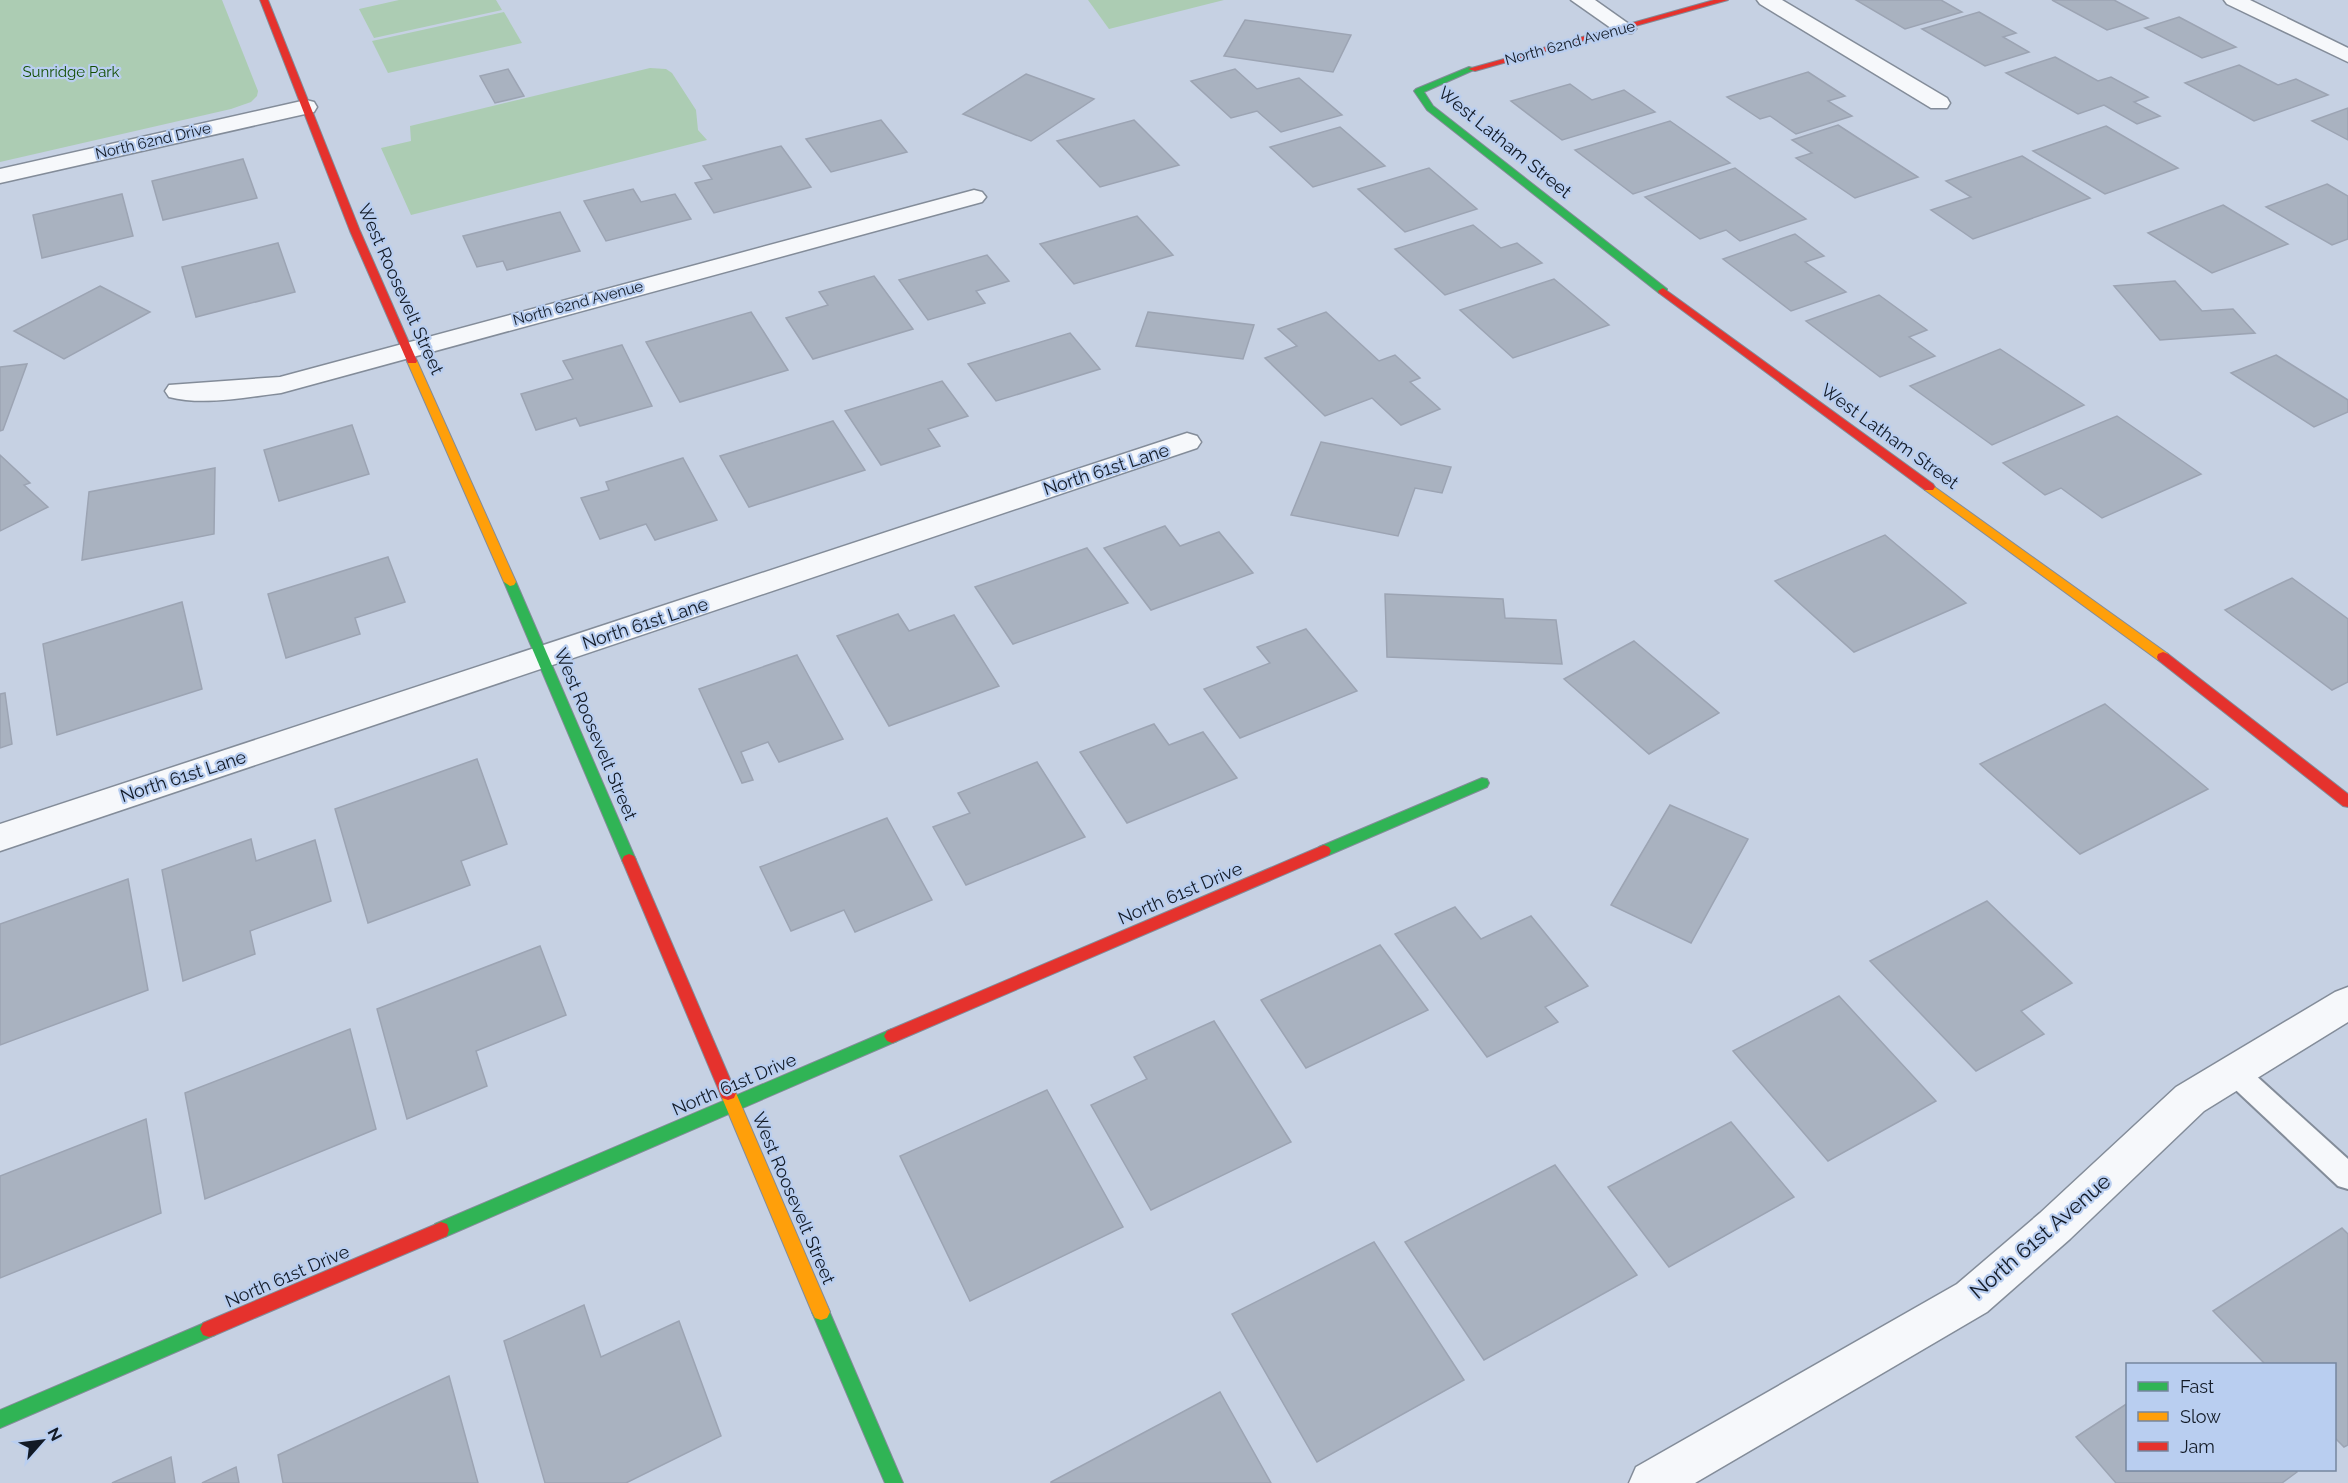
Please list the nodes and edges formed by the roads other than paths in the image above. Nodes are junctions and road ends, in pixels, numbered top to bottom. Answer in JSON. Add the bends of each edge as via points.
{"nodes":[{"id":1,"x":264,"y":0,"type":"edge"},
{"id":2,"x":1581,"y":0,"type":"edge"},
{"id":3,"x":1724,"y":0,"type":"edge"},
{"id":4,"x":1767,"y":0,"type":"edge"},
{"id":5,"x":2234,"y":0,"type":"edge"},
{"id":6,"x":1625,"y":29,"type":"junction"},
{"id":7,"x":2348,"y":56,"type":"edge"},
{"id":8,"x":1419,"y":92,"type":"joint"},
{"id":9,"x":1939,"y":103,"type":"dead end"},
{"id":10,"x":306,"y":106,"type":"junction"},
{"id":11,"x":0,"y":176,"type":"edge"},
{"id":12,"x":974,"y":197,"type":"dead end"},
{"id":13,"x":407,"y":349,"type":"junction"},
{"id":14,"x":179,"y":391,"type":"dead end"},
{"id":15,"x":1187,"y":442,"type":"dead end"},
{"id":16,"x":543,"y":657,"type":"junction"},
{"id":17,"x":1482,"y":783,"type":"dead end"},
{"id":18,"x":2348,"y":802,"type":"edge"},
{"id":19,"x":0,"y":838,"type":"edge"},
{"id":20,"x":2348,"y":1003,"type":"edge"},
{"id":21,"x":2233,"y":1071,"type":"junction"},
{"id":22,"x":735,"y":1103,"type":"junction"},
{"id":23,"x":2348,"y":1177,"type":"edge"},
{"id":24,"x":0,"y":1419,"type":"edge"},
{"id":25,"x":894,"y":1483,"type":"edge"},
{"id":26,"x":1653,"y":1483,"type":"edge"}],
"edges":[{"from":1,"to":10,"type":"street","name":"West Roosevelt Street"},
{"from":2,"to":6,"type":"street"},
{"from":3,"to":6,"type":"street","name":"North 62nd Avenue"},
{"from":4,"to":9,"type":"street"},
{"from":5,"to":7,"type":"street"},
{"from":6,"to":8,"type":"street","name":"North 62nd Avenue","via":[[1476,68]]},
{"from":8,"to":18,"type":"street","name":"West Latham Street","via":[[1430,108],[1707,326],[2168,659]]},
{"from":10,"to":11,"type":"street","name":"North 62nd Drive"},
{"from":10,"to":13,"type":"street","name":"West Roosevelt Street"},
{"from":12,"to":13,"type":"street","name":"North 62nd Avenue"},
{"from":13,"to":14,"type":"street","name":"North 62nd Avenue","via":[[281,385],[227,392]]},
{"from":13,"to":16,"type":"street","name":"West Roosevelt Street"},
{"from":15,"to":16,"type":"street","name":"North 61st Lane"},
{"from":16,"to":19,"type":"street","name":"North 61st Lane"},
{"from":16,"to":22,"type":"street","name":"West Roosevelt Street"},
{"from":17,"to":22,"type":"street","name":"North 61st Drive"},
{"from":20,"to":21,"type":"street","name":"North 61st Avenue"},
{"from":21,"to":23,"type":"lane"},
{"from":21,"to":26,"type":"street","name":"North 61st Avenue","via":[[2190,1099],[1972,1298]]},
{"from":22,"to":24,"type":"street","name":"North 61st Drive"},
{"from":22,"to":25,"type":"street","name":"West Roosevelt Street"}]}
